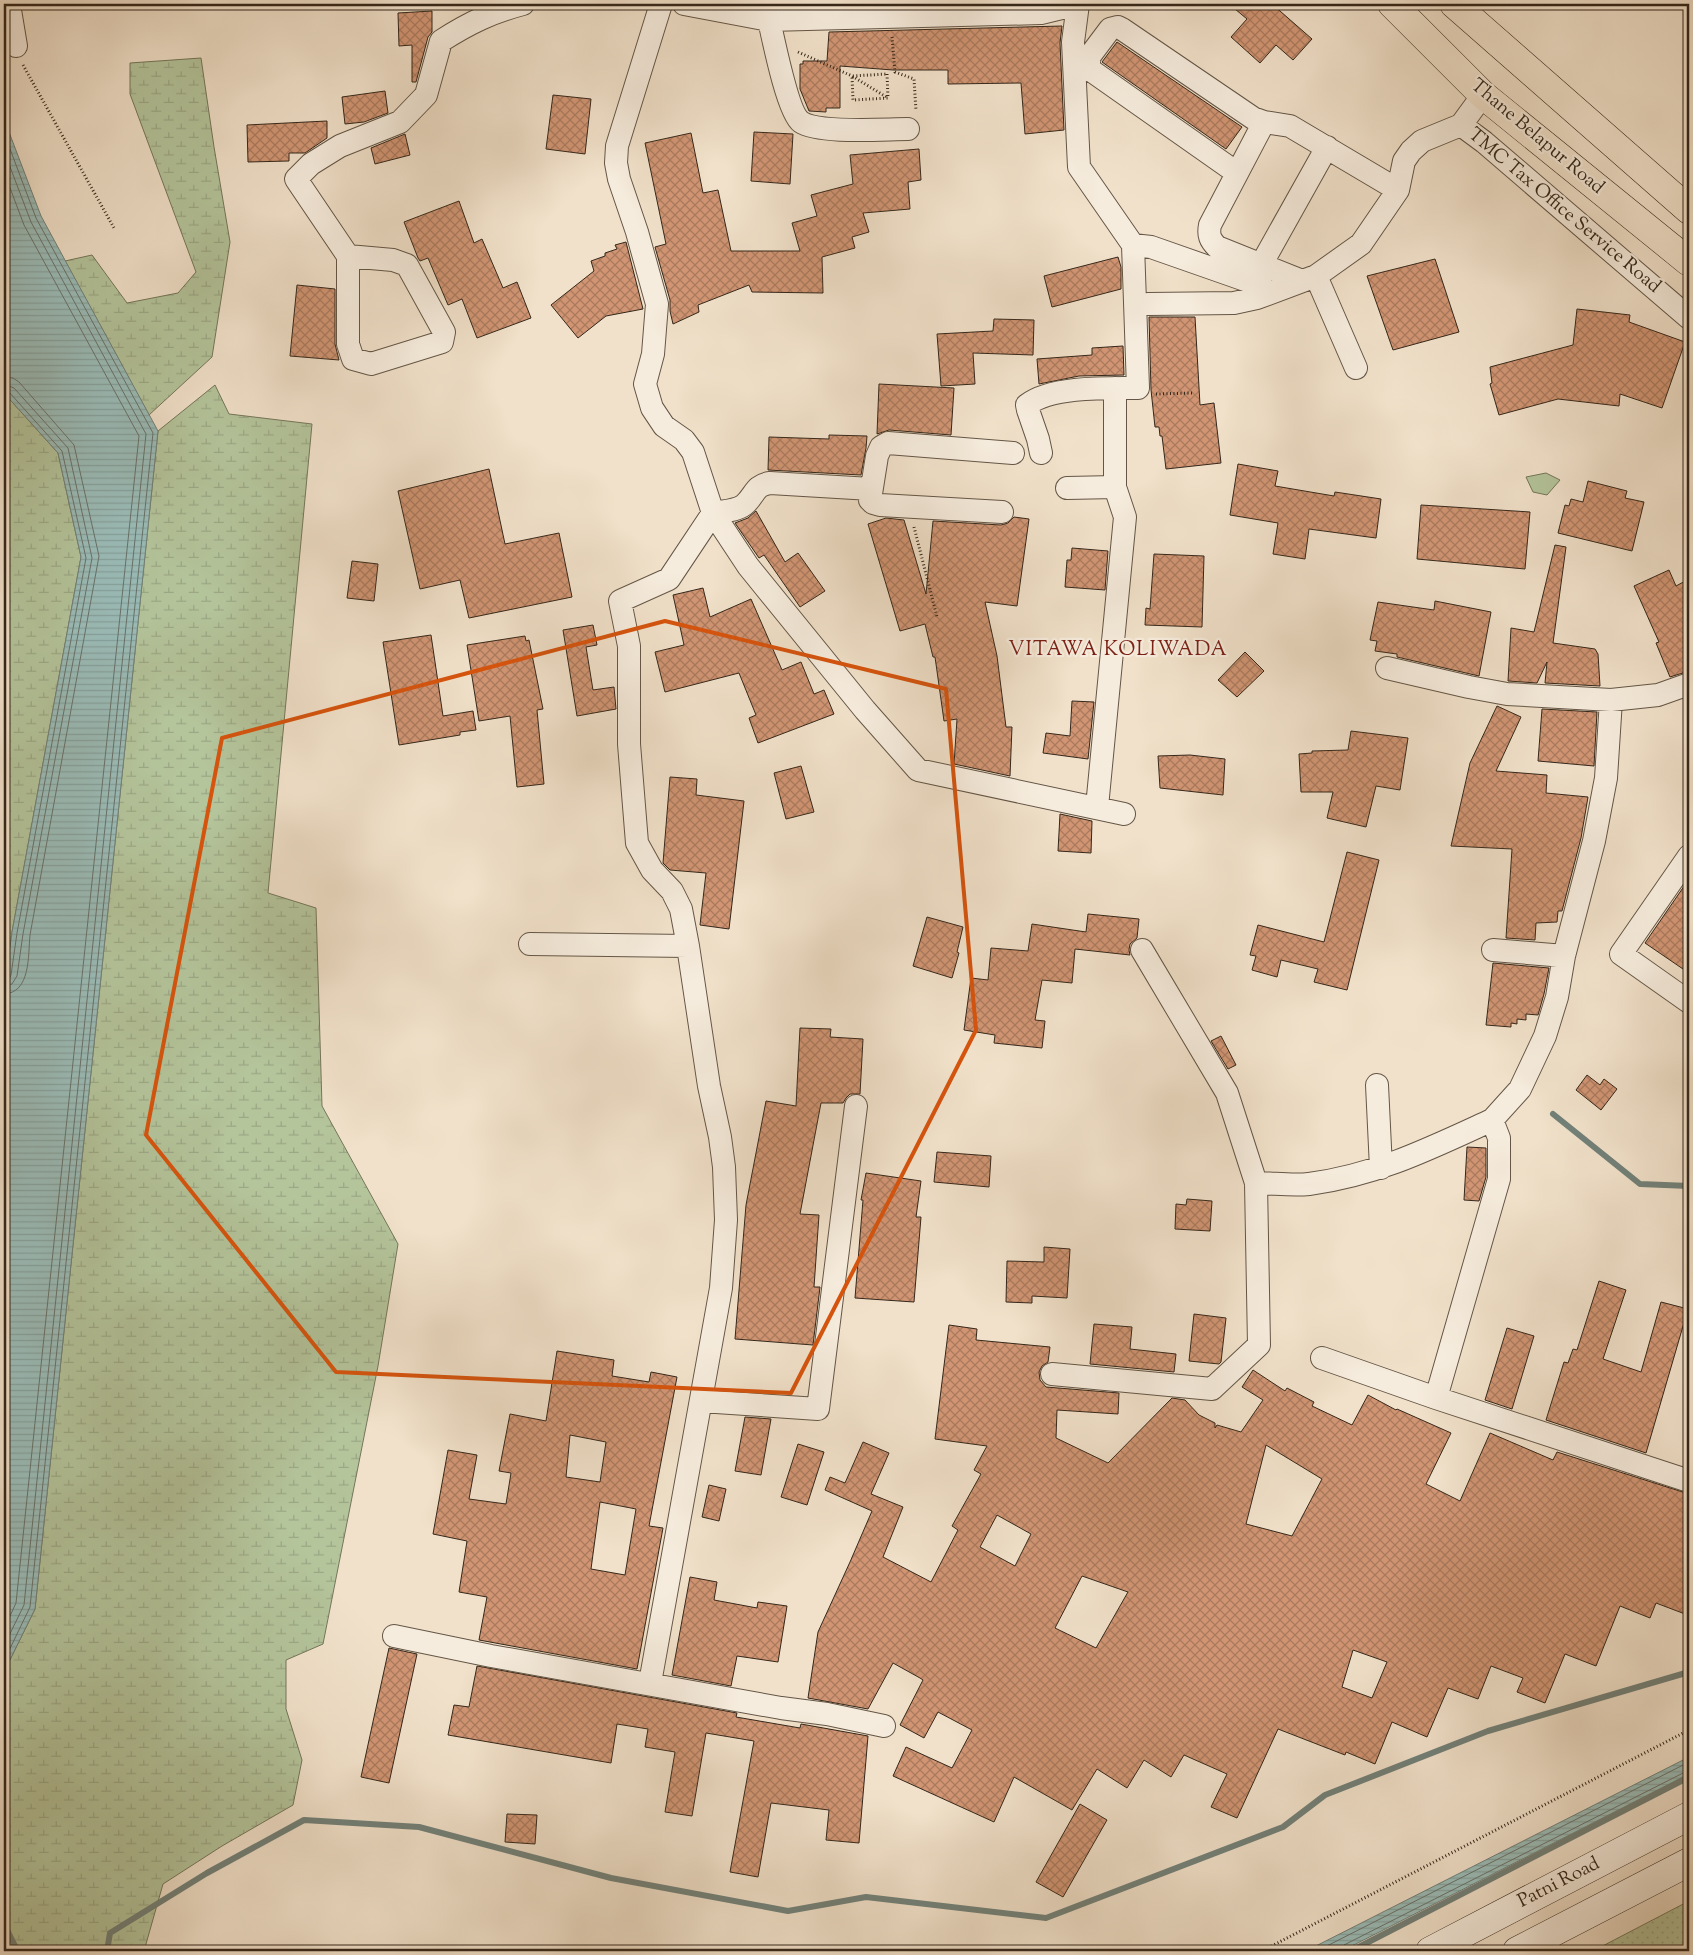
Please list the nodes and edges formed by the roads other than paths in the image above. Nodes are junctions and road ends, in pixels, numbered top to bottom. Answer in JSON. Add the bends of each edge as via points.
{"nodes":[{"id":1,"x":9,"y":4,"type":"edge"},
{"id":2,"x":523,"y":4,"type":"edge"},
{"id":3,"x":661,"y":4,"type":"edge"},
{"id":4,"x":684,"y":4,"type":"edge"},
{"id":5,"x":1078,"y":4,"type":"edge"},
{"id":6,"x":1392,"y":4,"type":"edge"},
{"id":7,"x":1454,"y":4,"type":"edge"},
{"id":8,"x":768,"y":20,"type":"junction"},
{"id":9,"x":1073,"y":34,"type":"junction"},
{"id":10,"x":16,"y":46,"type":"road end"},
{"id":11,"x":1095,"y":49,"type":"junction"},
{"id":12,"x":1483,"y":95,"type":"junction"},
{"id":13,"x":1264,"y":122,"type":"junction"},
{"id":14,"x":1461,"y":125,"type":"junction"},
{"id":15,"x":908,"y":129,"type":"road end"},
{"id":16,"x":1327,"y":147,"type":"junction"},
{"id":17,"x":1238,"y":173,"type":"junction"},
{"id":18,"x":1398,"y":190,"type":"junction"},
{"id":19,"x":1689,"y":210,"type":"edge"},
{"id":20,"x":1133,"y":245,"type":"junction"},
{"id":21,"x":348,"y":256,"type":"junction"},
{"id":22,"x":1689,"y":262,"type":"edge"},
{"id":23,"x":1261,"y":265,"type":"junction"},
{"id":24,"x":1309,"y":279,"type":"junction"},
{"id":25,"x":1269,"y":292,"type":"junction"},
{"id":26,"x":1148,"y":304,"type":"dead end"},
{"id":27,"x":1689,"y":318,"type":"edge"},
{"id":28,"x":1356,"y":368,"type":"dead end"},
{"id":29,"x":1115,"y":388,"type":"junction"},
{"id":30,"x":1013,"y":453,"type":"dead end"},
{"id":31,"x":1041,"y":453,"type":"dead end"},
{"id":32,"x":1115,"y":486,"type":"junction"},
{"id":33,"x":871,"y":488,"type":"junction"},
{"id":34,"x":1067,"y":488,"type":"dead end"},
{"id":35,"x":1002,"y":512,"type":"dead end"},
{"id":36,"x":713,"y":513,"type":"junction"},
{"id":37,"x":1387,"y":668,"type":"dead end"},
{"id":38,"x":1689,"y":684,"type":"edge"},
{"id":39,"x":1611,"y":700,"type":"junction"},
{"id":40,"x":1097,"y":807,"type":"junction"},
{"id":41,"x":1124,"y":814,"type":"dead end"},
{"id":42,"x":1689,"y":856,"type":"edge"},
{"id":43,"x":530,"y":944,"type":"dead end"},
{"id":44,"x":688,"y":946,"type":"junction"},
{"id":45,"x":1142,"y":950,"type":"dead end"},
{"id":46,"x":1493,"y":950,"type":"dead end"},
{"id":47,"x":1564,"y":956,"type":"junction"},
{"id":48,"x":1689,"y":1002,"type":"edge"},
{"id":49,"x":1377,"y":1085,"type":"dead end"},
{"id":50,"x":856,"y":1106,"type":"dead end"},
{"id":51,"x":1492,"y":1120,"type":"junction"},
{"id":52,"x":1381,"y":1168,"type":"junction"},
{"id":53,"x":1256,"y":1183,"type":"junction"},
{"id":54,"x":1322,"y":1358,"type":"dead end"},
{"id":55,"x":1052,"y":1374,"type":"dead end"},
{"id":56,"x":1436,"y":1398,"type":"junction"},
{"id":57,"x":700,"y":1401,"type":"junction"},
{"id":58,"x":1689,"y":1481,"type":"edge"},
{"id":59,"x":394,"y":1636,"type":"dead end"},
{"id":60,"x":650,"y":1683,"type":"junction"},
{"id":61,"x":884,"y":1726,"type":"dead end"},
{"id":62,"x":1689,"y":1816,"type":"edge"},
{"id":63,"x":1689,"y":1862,"type":"edge"},
{"id":64,"x":1430,"y":1951,"type":"edge"},
{"id":65,"x":1516,"y":1951,"type":"edge"}],
"edges":[{"from":1,"to":10,"type":"street"},
{"from":2,"to":21,"type":"street","via":[[490,13],[441,41],[426,95],[400,122],[340,146],[311,164],[296,179]]},
{"from":3,"to":36,"type":"street","via":[[617,146],[616,163],[657,304],[654,354],[645,384],[652,408],[664,426],[684,440],[693,452]]},
{"from":4,"to":8,"type":"street"},
{"from":5,"to":8,"type":"street","via":[[1041,13]]},
{"from":5,"to":9,"type":"street"},
{"from":6,"to":12,"type":"main road","name":"Thane Belapur Road"},
{"from":7,"to":19,"type":"main road"},
{"from":8,"to":15,"type":"street","via":[[790,105],[799,121],[833,129]]},
{"from":9,"to":11,"type":"street"},
{"from":9,"to":20,"type":"street","via":[[1079,167]]},
{"from":11,"to":13,"type":"street","via":[[1110,29],[1122,29],[1253,118]]},
{"from":11,"to":17,"type":"street","via":[[1089,57],[1089,69]]},
{"from":12,"to":14,"type":"street"},
{"from":12,"to":22,"type":"main road","name":"Thane Belapur Road"},
{"from":13,"to":16,"type":"street","via":[[1290,126]]},
{"from":13,"to":17,"type":"street"},
{"from":14,"to":18,"type":"street","via":[[1422,141],[1411,151],[1404,161]]},
{"from":14,"to":27,"type":"street","name":"TMC Tax Office Service Road"},
{"from":16,"to":18,"type":"street"},
{"from":16,"to":23,"type":"street"},
{"from":17,"to":23,"type":"street","via":[[1210,225],[1211,241],[1217,247]]},
{"from":18,"to":24,"type":"street","via":[[1361,244]]},
{"from":20,"to":25,"type":"street","via":[[1160,250],[1251,282]]},
{"from":20,"to":29,"type":"street","via":[[1138,388]]},
{"from":21,"to":21,"type":"street","via":[[393,260],[407,265],[444,332],[442,342],[370,364],[353,359],[348,344]]},
{"from":23,"to":24,"type":"street"},
{"from":24,"to":25,"type":"street"},
{"from":24,"to":28,"type":"street"},
{"from":25,"to":26,"type":"street","via":[[1234,303]]},
{"from":29,"to":31,"type":"street","via":[[1053,394],[1027,405]]},
{"from":29,"to":32,"type":"street"},
{"from":30,"to":33,"type":"street","via":[[888,443],[881,447],[877,456]]},
{"from":32,"to":34,"type":"street"},
{"from":32,"to":40,"type":"street","via":[[1125,517]]},
{"from":33,"to":35,"type":"street","via":[[870,500],[873,503]]},
{"from":33,"to":36,"type":"street","via":[[770,482],[757,488],[743,505]]},
{"from":36,"to":40,"type":"street","via":[[748,566],[918,770]]},
{"from":36,"to":44,"type":"street","via":[[669,579],[620,601],[629,646],[629,744],[637,843],[652,870],[672,891],[682,909]]},
{"from":37,"to":39,"type":"street","via":[[1507,694]]},
{"from":38,"to":39,"type":"street","via":[[1658,695]]},
{"from":39,"to":47,"type":"street","via":[[1606,778],[1594,841]]},
{"from":40,"to":41,"type":"street"},
{"from":42,"to":48,"type":"street","via":[[1620,954]]},
{"from":43,"to":44,"type":"street"},
{"from":44,"to":57,"type":"street","via":[[723,1160],[726,1220],[720,1288]]},
{"from":45,"to":53,"type":"street","via":[[1227,1093]]},
{"from":46,"to":47,"type":"street"},
{"from":47,"to":51,"type":"street","via":[[1557,997],[1545,1036],[1520,1089]]},
{"from":49,"to":52,"type":"street"},
{"from":50,"to":57,"type":"street","via":[[818,1409]]},
{"from":51,"to":52,"type":"street"},
{"from":51,"to":56,"type":"street","via":[[1499,1138],[1499,1180]]},
{"from":52,"to":53,"type":"street","via":[[1308,1184]]},
{"from":53,"to":55,"type":"street","via":[[1259,1345],[1212,1388]]},
{"from":54,"to":56,"type":"street"},
{"from":56,"to":58,"type":"street"},
{"from":57,"to":60,"type":"street"},
{"from":59,"to":60,"type":"street"},
{"from":60,"to":61,"type":"street"},
{"from":62,"to":64,"type":"main road","name":"Patni Road"},
{"from":63,"to":65,"type":"main road"}]}
